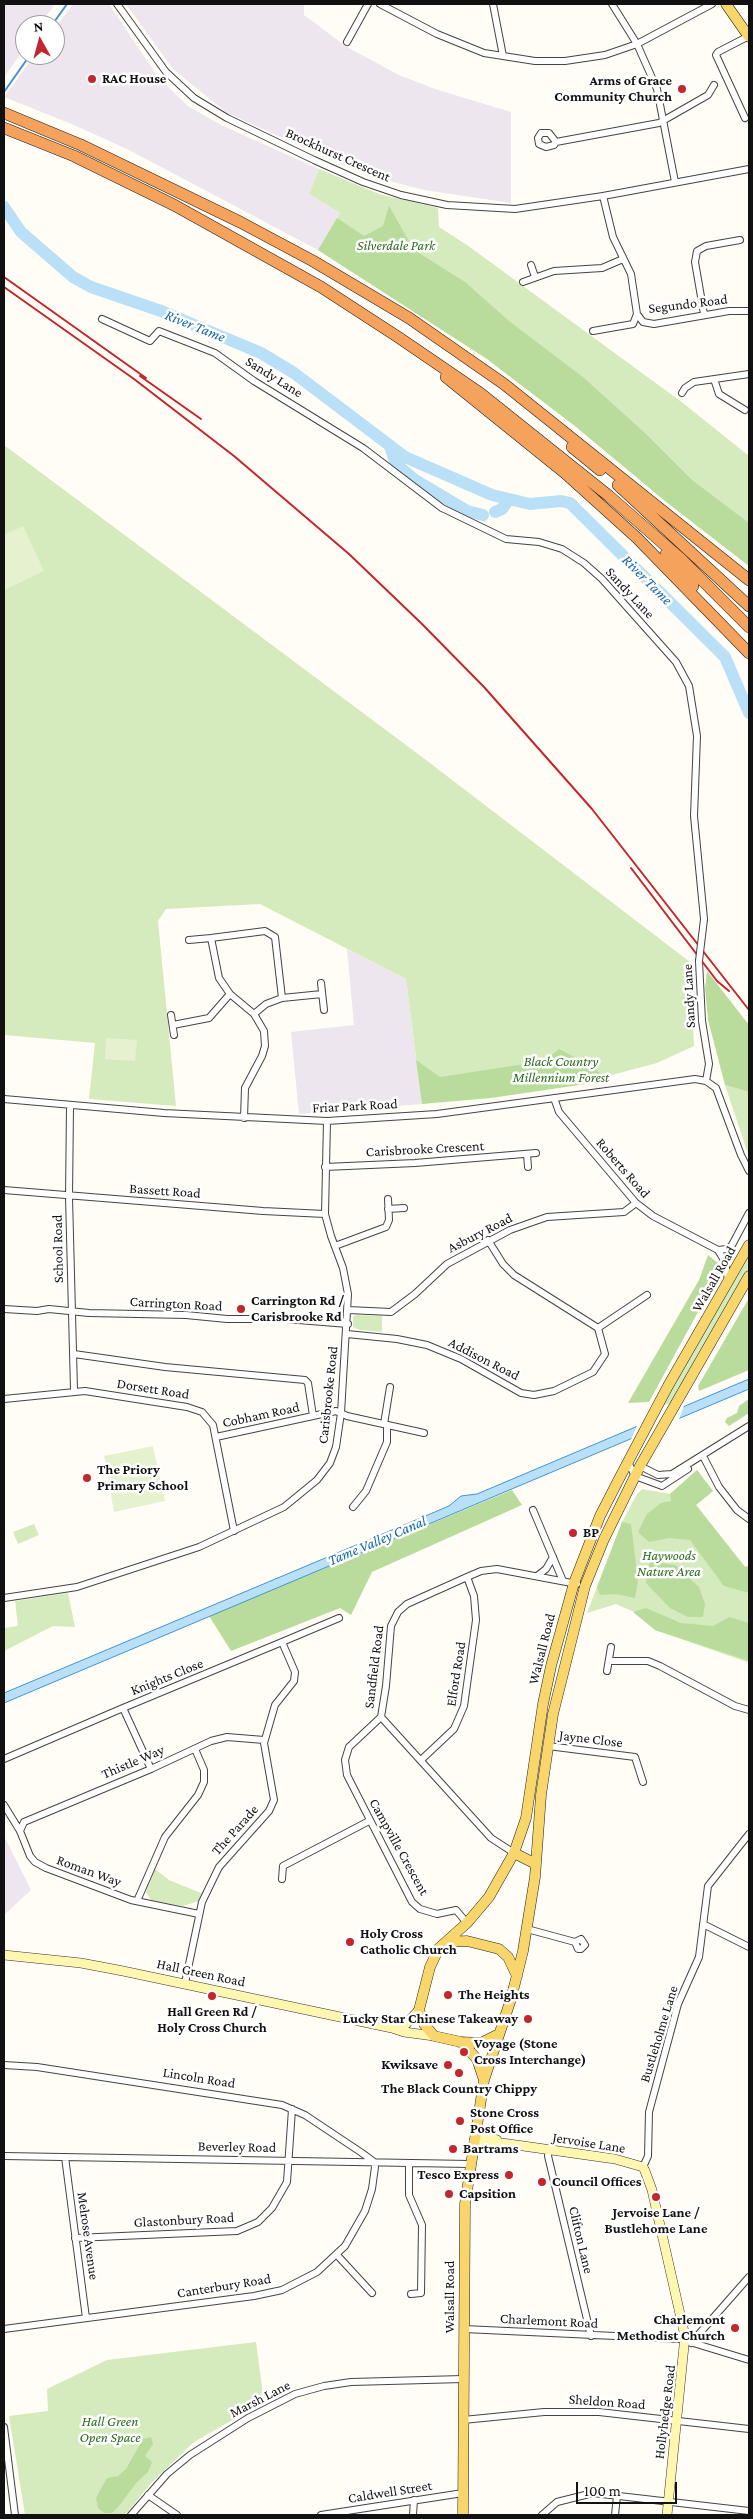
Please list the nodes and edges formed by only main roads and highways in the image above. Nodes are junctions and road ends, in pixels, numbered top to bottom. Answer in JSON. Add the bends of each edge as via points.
{"nodes":[{"id":1,"x":726,"y":4,"type":"edge"},
{"id":2,"x":749,"y":37,"type":"edge"},
{"id":3,"x":4,"y":113,"type":"edge"},
{"id":4,"x":4,"y":128,"type":"edge"},
{"id":5,"x":260,"y":232,"type":"junction"},
{"id":6,"x":398,"y":337,"type":"junction"},
{"id":7,"x":638,"y":520,"type":"junction"},
{"id":8,"x":749,"y":580,"type":"edge"},
{"id":9,"x":749,"y":606,"type":"edge"},
{"id":10,"x":749,"y":627,"type":"edge"},
{"id":11,"x":749,"y":652,"type":"edge"},
{"id":12,"x":749,"y":1245,"type":"edge"},
{"id":13,"x":749,"y":1276,"type":"edge"},
{"id":14,"x":634,"y":1469,"type":"junction"},
{"id":15,"x":514,"y":1853,"type":"junction"},
{"id":16,"x":536,"y":1864,"type":"junction"},
{"id":17,"x":445,"y":1942,"type":"junction"},
{"id":18,"x":516,"y":1976,"type":"junction"},
{"id":19,"x":498,"y":2034,"type":"junction"},
{"id":20,"x":461,"y":2042,"type":"junction"},
{"id":21,"x":484,"y":2080,"type":"junction"},
{"id":22,"x":463,"y":2515,"type":"edge"}],
"edges":[{"from":1,"to":2,"type":"main road"},
{"from":3,"to":5,"type":"highway","via":[[81,145]]},
{"from":4,"to":6,"type":"highway","via":[[74,156],[200,218],[321,287]]},
{"from":5,"to":8,"type":"highway","via":[[409,318],[504,384]]},
{"from":5,"to":9,"type":"highway","via":[[403,322],[512,398],[624,489]]},
{"from":6,"to":7,"type":"highway","via":[[480,392]]},
{"from":6,"to":11,"type":"highway","via":[[565,473],[616,519]]},
{"from":7,"to":10,"type":"highway"},
{"from":7,"to":11,"type":"highway"},
{"from":12,"to":14,"type":"main road","name":"Walsall Road","via":[[654,1412],[640,1440]]},
{"from":13,"to":14,"type":"main road","name":"Walsall Road","via":[[658,1434]]},
{"from":14,"to":15,"type":"main road","name":"Walsall Road","via":[[597,1524],[574,1583],[551,1666],[526,1818]]},
{"from":14,"to":16,"type":"main road","name":"Walsall Road","via":[[585,1586],[562,1672],[548,1746]]},
{"from":15,"to":16,"type":"main road"},
{"from":15,"to":17,"type":"main road","name":"Walsall Road","via":[[489,1897]]},
{"from":16,"to":18,"type":"main road","name":"Walsall Road"},
{"from":17,"to":18,"type":"main road","via":[[460,1940],[499,1949],[508,1957]]},
{"from":17,"to":20,"type":"main road","name":"Walsall Road","via":[[430,1966],[419,2010],[424,2024],[434,2036]]},
{"from":18,"to":19,"type":"main road","name":"Walsall Road"},
{"from":19,"to":20,"type":"main road","via":[[485,2042]]},
{"from":19,"to":21,"type":"main road","name":"Walsall Road"},
{"from":20,"to":21,"type":"main road","via":[[477,2059]]},
{"from":21,"to":22,"type":"main road","name":"Walsall Road","via":[[465,2204]]}]}
